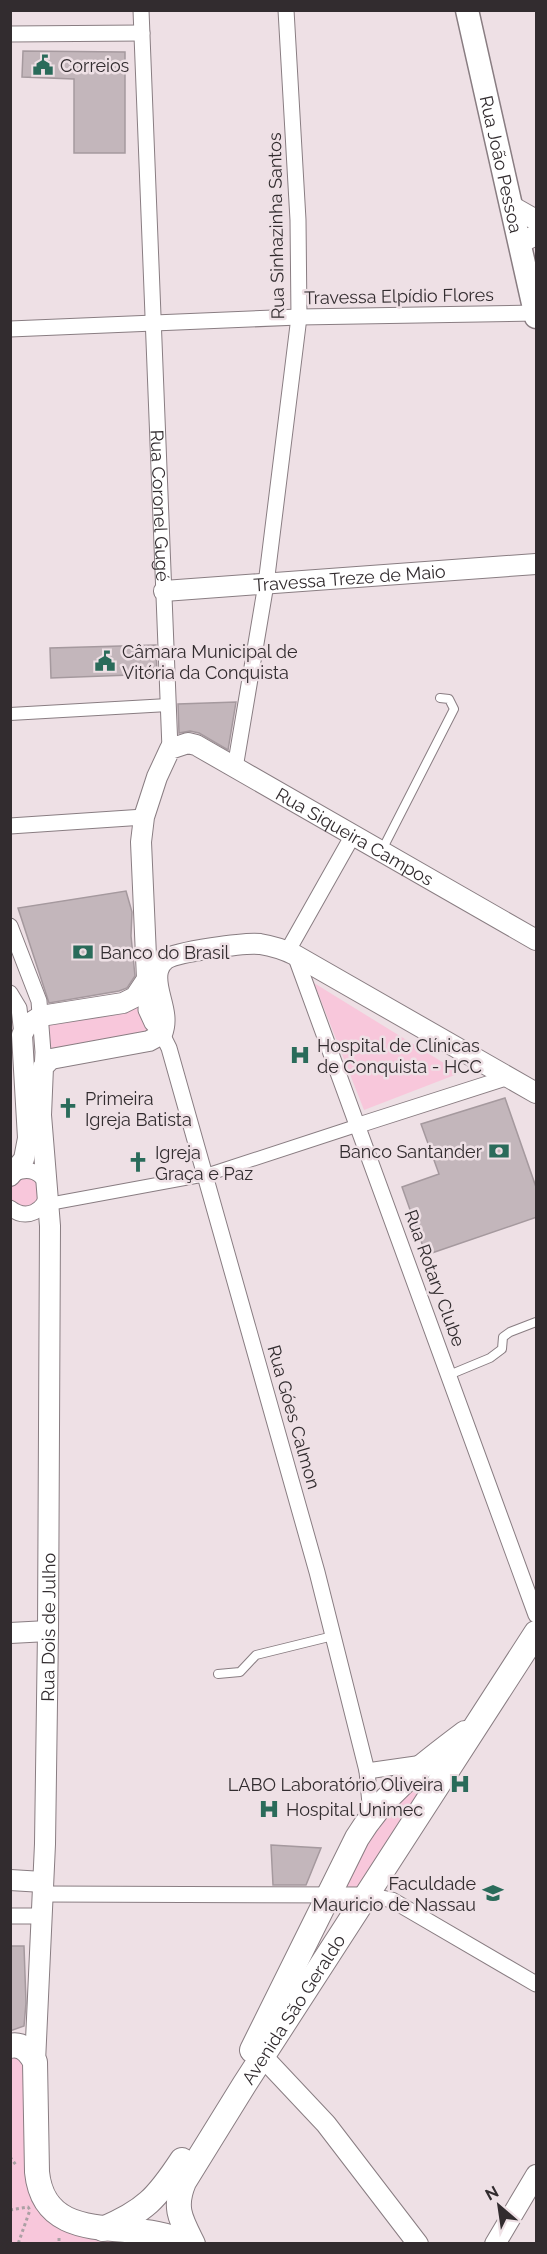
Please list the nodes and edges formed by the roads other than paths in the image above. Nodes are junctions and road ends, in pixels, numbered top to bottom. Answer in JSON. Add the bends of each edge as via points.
{"nodes":[{"id":1,"x":141,"y":10,"type":"edge"},
{"id":2,"x":286,"y":10,"type":"edge"},
{"id":3,"x":467,"y":10,"type":"edge"},
{"id":4,"x":142,"y":33,"type":"junction"},
{"id":5,"x":10,"y":34,"type":"edge"},
{"id":6,"x":513,"y":207,"type":"junction"},
{"id":7,"x":537,"y":220,"type":"edge"},
{"id":8,"x":528,"y":239,"type":"edge"},
{"id":9,"x":536,"y":315,"type":"edge"},
{"id":10,"x":299,"y":317,"type":"junction"},
{"id":11,"x":154,"y":324,"type":"junction"},
{"id":12,"x":10,"y":329,"type":"edge"},
{"id":13,"x":537,"y":564,"type":"edge"},
{"id":14,"x":266,"y":584,"type":"junction"},
{"id":15,"x":164,"y":591,"type":"junction"},
{"id":16,"x":441,"y":698,"type":"dead end"},
{"id":17,"x":168,"y":705,"type":"junction"},
{"id":18,"x":10,"y":714,"type":"edge"},
{"id":19,"x":170,"y":748,"type":"junction"},
{"id":20,"x":235,"y":768,"type":"junction"},
{"id":21,"x":144,"y":817,"type":"junction"},
{"id":22,"x":10,"y":826,"type":"edge"},
{"id":23,"x":353,"y":835,"type":"junction"},
{"id":24,"x":381,"y":851,"type":"junction"},
{"id":25,"x":10,"y":926,"type":"edge"},
{"id":26,"x":145,"y":938,"type":"junction"},
{"id":27,"x":537,"y":940,"type":"edge"},
{"id":28,"x":291,"y":954,"type":"junction"},
{"id":29,"x":177,"y":955,"type":"junction"},
{"id":30,"x":142,"y":986,"type":"junction"},
{"id":31,"x":10,"y":993,"type":"edge"},
{"id":32,"x":41,"y":1016,"type":"junction"},
{"id":33,"x":162,"y":1034,"type":"junction"},
{"id":34,"x":22,"y":1035,"type":"junction"},
{"id":35,"x":46,"y":1065,"type":"junction"},
{"id":36,"x":509,"y":1077,"type":"junction"},
{"id":37,"x":537,"y":1093,"type":"edge"},
{"id":38,"x":359,"y":1125,"type":"junction"},
{"id":39,"x":13,"y":1174,"type":"edge"},
{"id":40,"x":206,"y":1175,"type":"junction"},
{"id":41,"x":48,"y":1194,"type":"junction"},
{"id":42,"x":10,"y":1208,"type":"edge"},
{"id":43,"x":537,"y":1322,"type":"edge"},
{"id":44,"x":449,"y":1375,"type":"junction"},
{"id":45,"x":537,"y":1615,"type":"edge"},
{"id":46,"x":48,"y":1631,"type":"junction"},
{"id":47,"x":10,"y":1633,"type":"edge"},
{"id":48,"x":537,"y":1633,"type":"edge"},
{"id":49,"x":333,"y":1636,"type":"junction"},
{"id":50,"x":218,"y":1674,"type":"dead end"},
{"id":51,"x":436,"y":1768,"type":"junction"},
{"id":52,"x":367,"y":1771,"type":"junction"},
{"id":53,"x":371,"y":1815,"type":"junction"},
{"id":54,"x":10,"y":1880,"type":"edge"},
{"id":55,"x":43,"y":1888,"type":"junction"},
{"id":56,"x":329,"y":1895,"type":"junction"},
{"id":57,"x":367,"y":1895,"type":"junction"},
{"id":58,"x":10,"y":1916,"type":"edge"},
{"id":59,"x":41,"y":1916,"type":"junction"},
{"id":60,"x":537,"y":1984,"type":"edge"},
{"id":61,"x":10,"y":2046,"type":"edge"},
{"id":62,"x":257,"y":2055,"type":"junction"},
{"id":63,"x":35,"y":2062,"type":"junction"},
{"id":64,"x":537,"y":2175,"type":"edge"},
{"id":65,"x":103,"y":2229,"type":"junction"},
{"id":66,"x":186,"y":2244,"type":"edge"},
{"id":67,"x":193,"y":2244,"type":"edge"},
{"id":68,"x":418,"y":2244,"type":"edge"},
{"id":69,"x":495,"y":2244,"type":"edge"}],
"edges":[{"from":1,"to":4,"type":"street","name":"Rua Coronel Gugé"},
{"from":2,"to":10,"type":"street","name":"Rua Sinhazinha Santos","via":[[298,220]]},
{"from":3,"to":6,"type":"main road","name":"Rua João Pessoa"},
{"from":4,"to":5,"type":"street"},
{"from":4,"to":11,"type":"street","name":"Rua Coronel Gugé"},
{"from":6,"to":7,"type":"street"},
{"from":6,"to":8,"type":"main road","name":"Rua João Pessoa"},
{"from":8,"to":9,"type":"main road","name":"Rua João Pessoa"},
{"from":9,"to":10,"type":"street","name":"Travessa Elpídio Flores"},
{"from":10,"to":11,"type":"street","name":"Travessa Elpídio Flores"},
{"from":10,"to":14,"type":"street","name":"Rua Sinhazinha Santos"},
{"from":11,"to":12,"type":"street","name":"Travessa Elpídio Flores"},
{"from":11,"to":15,"type":"street","name":"Rua Coronel Gugé"},
{"from":13,"to":14,"type":"street","name":"Travessa Treze de Maio"},
{"from":14,"to":15,"type":"street","name":"Travessa Treze de Maio"},
{"from":14,"to":20,"type":"street","name":"Rua Sinhazinha Santos"},
{"from":15,"to":17,"type":"street","name":"Rua Coronel Gugé"},
{"from":16,"to":24,"type":"lane","via":[[449,699],[454,709]]},
{"from":17,"to":18,"type":"street"},
{"from":17,"to":19,"type":"street","name":"Rua Coronel Gugé"},
{"from":19,"to":20,"type":"street","name":"Rua Siqueira Campos","via":[[196,745]]},
{"from":19,"to":21,"type":"street","name":"Rua Coronel Gugé"},
{"from":20,"to":23,"type":"street","name":"Rua Siqueira Campos"},
{"from":21,"to":22,"type":"street"},
{"from":21,"to":26,"type":"street","name":"Rua Coronel Gugé","via":[[141,842]]},
{"from":23,"to":24,"type":"street","name":"Rua Siqueira Campos"},
{"from":23,"to":28,"type":"street"},
{"from":24,"to":27,"type":"street","name":"Rua Siqueira Campos"},
{"from":25,"to":32,"type":"street","via":[[39,1000]]},
{"from":26,"to":29,"type":"street","via":[[153,952]]},
{"from":26,"to":30,"type":"street","name":"Rua Coronel Gugé"},
{"from":28,"to":29,"type":"street","via":[[259,944]]},
{"from":28,"to":36,"type":"street"},
{"from":28,"to":38,"type":"street","name":"Rua Rotary Clube"},
{"from":29,"to":33,"type":"street","via":[[160,964],[157,974],[165,1018]]},
{"from":30,"to":32,"type":"street","via":[[123,1003]]},
{"from":30,"to":33,"type":"street","name":"Rua Góes Calmon","via":[[146,1010]]},
{"from":31,"to":34,"type":"street","via":[[19,1008]]},
{"from":32,"to":34,"type":"street","via":[[27,1025]]},
{"from":32,"to":35,"type":"street"},
{"from":33,"to":35,"type":"street","via":[[149,1041]]},
{"from":33,"to":40,"type":"street","name":"Rua Góes Calmon"},
{"from":34,"to":39,"type":"street","via":[[28,1138],[24,1159]]},
{"from":35,"to":41,"type":"street","name":"Rua Dois de Julho","via":[[41,1115]]},
{"from":36,"to":37,"type":"street"},
{"from":36,"to":38,"type":"street"},
{"from":38,"to":40,"type":"street"},
{"from":38,"to":44,"type":"street","name":"Rua Rotary Clube"},
{"from":39,"to":41,"type":"street","via":[[26,1170],[37,1173]]},
{"from":40,"to":41,"type":"street"},
{"from":40,"to":49,"type":"street","name":"Rua Góes Calmon"},
{"from":41,"to":42,"type":"street","via":[[43,1207],[33,1213]]},
{"from":41,"to":46,"type":"street","name":"Rua Dois de Julho"},
{"from":43,"to":44,"type":"lane","via":[[510,1332],[504,1337],[502,1349],[490,1358]]},
{"from":44,"to":45,"type":"street","name":"Rua Rotary Clube"},
{"from":46,"to":47,"type":"street"},
{"from":46,"to":55,"type":"street","name":"Rua Dois de Julho"},
{"from":48,"to":51,"type":"main road","name":"Avenida São Geraldo","via":[[478,1722]]},
{"from":49,"to":50,"type":"lane","via":[[256,1655],[240,1672]]},
{"from":49,"to":52,"type":"street","name":"Rua Góes Calmon"},
{"from":51,"to":52,"type":"street"},
{"from":51,"to":53,"type":"main road","name":"Avenida São Geraldo","via":[[396,1787]]},
{"from":51,"to":57,"type":"main road","name":"Avenida São Geraldo"},
{"from":52,"to":53,"type":"street","name":"Rua Góes Calmon"},
{"from":53,"to":56,"type":"main road","name":"Avenida São Geraldo"},
{"from":54,"to":55,"type":"street"},
{"from":55,"to":56,"type":"street"},
{"from":55,"to":59,"type":"street","name":"Rua Dois de Julho"},
{"from":56,"to":57,"type":"street"},
{"from":56,"to":62,"type":"main road","name":"Avenida São Geraldo"},
{"from":57,"to":60,"type":"street","via":[[392,1900]]},
{"from":57,"to":62,"type":"main road","name":"Avenida São Geraldo"},
{"from":58,"to":59,"type":"street"},
{"from":59,"to":63,"type":"street","name":"Rua Dois de Julho","via":[[34,1995]]},
{"from":61,"to":63,"type":"main road","via":[[24,2048]]},
{"from":62,"to":65,"type":"main road","name":"Avenida São Geraldo","via":[[158,2194],[142,2209]]},
{"from":62,"to":67,"type":"main road","name":"Avenida São Geraldo","via":[[180,2191],[180,2217]]},
{"from":62,"to":68,"type":"street","via":[[326,2124]]},
{"from":63,"to":65,"type":"main road","via":[[37,2172],[42,2195],[55,2210],[76,2223]]},
{"from":64,"to":69,"type":"street"},
{"from":65,"to":66,"type":"main road","via":[[156,2233]]}]}
